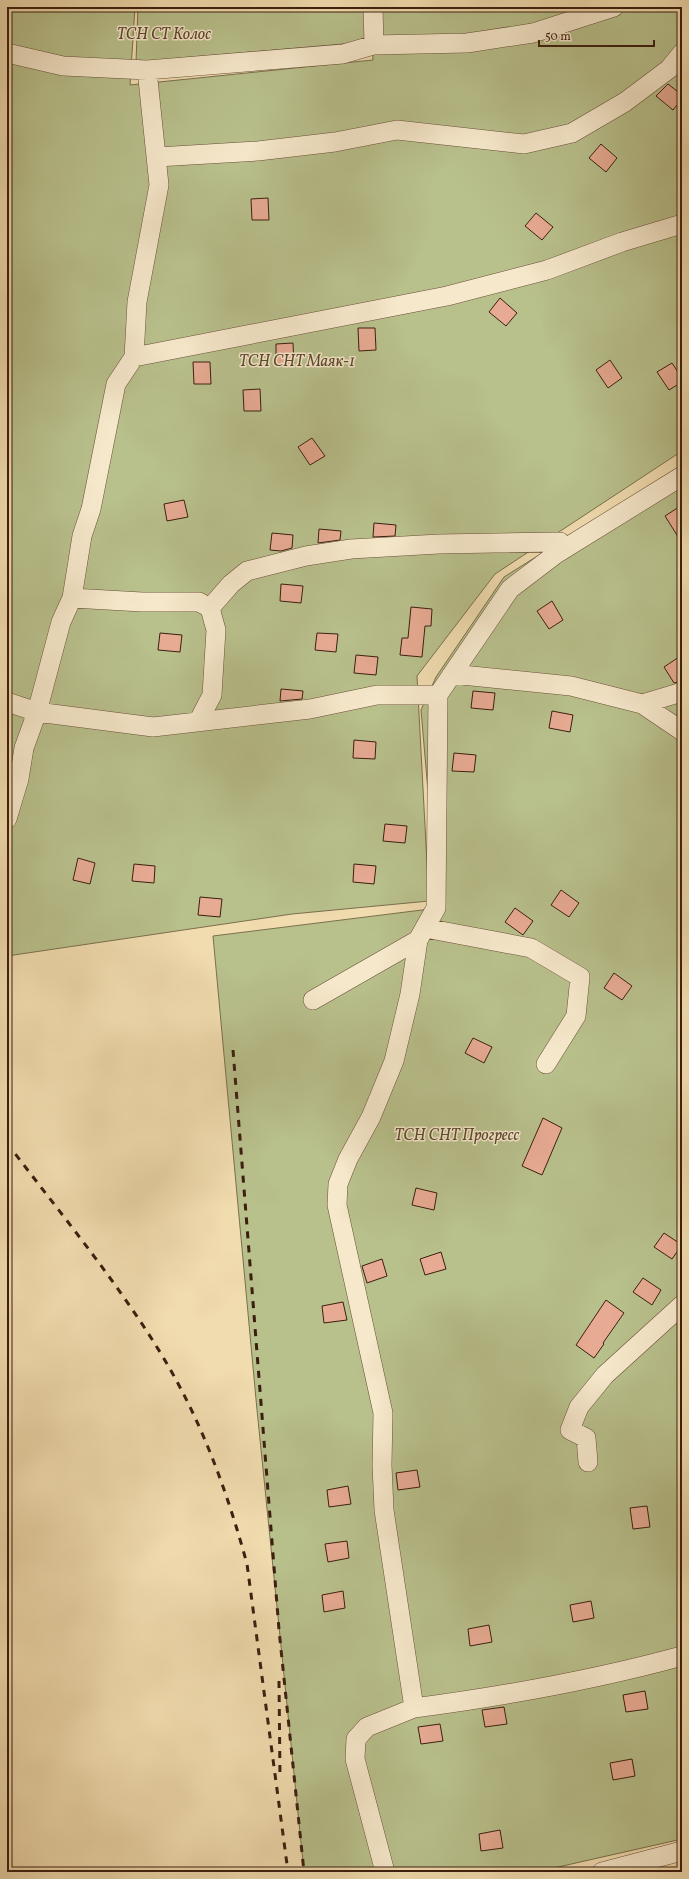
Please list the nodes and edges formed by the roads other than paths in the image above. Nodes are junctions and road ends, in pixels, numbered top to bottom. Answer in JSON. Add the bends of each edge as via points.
{"nodes":[{"id":1,"x":374,"y":7,"type":"edge"},
{"id":2,"x":614,"y":7,"type":"edge"},
{"id":3,"x":374,"y":45,"type":"junction"},
{"id":4,"x":7,"y":53,"type":"edge"},
{"id":5,"x":682,"y":53,"type":"edge"},
{"id":6,"x":147,"y":70,"type":"junction"},
{"id":7,"x":157,"y":157,"type":"junction"},
{"id":8,"x":682,"y":224,"type":"edge"},
{"id":9,"x":134,"y":357,"type":"junction"},
{"id":10,"x":682,"y":476,"type":"edge"},
{"id":11,"x":565,"y":548,"type":"junction"},
{"id":12,"x":72,"y":598,"type":"junction"},
{"id":13,"x":210,"y":608,"type":"junction"},
{"id":14,"x":452,"y":674,"type":"junction"},
{"id":15,"x":682,"y":692,"type":"edge"},
{"id":16,"x":438,"y":695,"type":"junction"},
{"id":17,"x":7,"y":702,"type":"edge"},
{"id":18,"x":642,"y":704,"type":"junction"},
{"id":19,"x":36,"y":712,"type":"junction"},
{"id":20,"x":198,"y":722,"type":"junction"},
{"id":21,"x":682,"y":731,"type":"edge"},
{"id":22,"x":11,"y":791,"type":"edge"},
{"id":23,"x":7,"y":819,"type":"edge"},
{"id":24,"x":421,"y":934,"type":"junction"},
{"id":25,"x":313,"y":1000,"type":"dead end"},
{"id":26,"x":546,"y":1064,"type":"dead end"},
{"id":27,"x":682,"y":1305,"type":"edge"},
{"id":28,"x":588,"y":1462,"type":"dead end"},
{"id":29,"x":682,"y":1656,"type":"edge"},
{"id":30,"x":414,"y":1708,"type":"junction"},
{"id":31,"x":682,"y":1851,"type":"edge"},
{"id":32,"x":385,"y":1872,"type":"edge"},
{"id":33,"x":602,"y":1872,"type":"edge"}],
"edges":[{"from":1,"to":3,"type":"street"},
{"from":2,"to":3,"type":"street","via":[[533,33],[467,43]]},
{"from":3,"to":6,"type":"street","via":[[344,54]]},
{"from":4,"to":6,"type":"street","via":[[63,66]]},
{"from":5,"to":7,"type":"street","via":[[669,69],[625,102],[572,133],[524,144],[397,130],[335,142],[258,152]]},
{"from":6,"to":7,"type":"street"},
{"from":7,"to":9,"type":"street","via":[[159,185],[137,302]]},
{"from":8,"to":9,"type":"street","via":[[622,242],[547,270],[447,296]]},
{"from":9,"to":12,"type":"street","via":[[116,384],[91,509],[82,536]]},
{"from":10,"to":11,"type":"street"},
{"from":11,"to":13,"type":"street","via":[[560,542],[439,544],[351,549],[306,556],[247,571],[231,584]]},
{"from":11,"to":14,"type":"street","via":[[510,589]]},
{"from":12,"to":13,"type":"street","via":[[199,602]]},
{"from":12,"to":19,"type":"street","via":[[61,622]]},
{"from":13,"to":20,"type":"street","via":[[216,630],[212,695]]},
{"from":14,"to":16,"type":"street"},
{"from":14,"to":18,"type":"street","via":[[571,686]]},
{"from":15,"to":18,"type":"street"},
{"from":16,"to":20,"type":"street","via":[[377,695],[310,709]]},
{"from":16,"to":24,"type":"street","via":[[436,908]]},
{"from":17,"to":19,"type":"street"},
{"from":18,"to":21,"type":"street"},
{"from":19,"to":20,"type":"street","via":[[153,727]]},
{"from":19,"to":22,"type":"street"},
{"from":22,"to":23,"type":"street"},
{"from":24,"to":25,"type":"street"},
{"from":24,"to":26,"type":"street","via":[[531,948],[580,977],[576,1016]]},
{"from":24,"to":30,"type":"street","via":[[394,1061],[371,1117],[348,1159],[338,1184],[337,1205],[383,1413],[384,1510]]},
{"from":27,"to":28,"type":"street","via":[[605,1375],[578,1407],[570,1430],[586,1438]]},
{"from":29,"to":30,"type":"street","via":[[571,1683]]},
{"from":30,"to":32,"type":"street","via":[[367,1727],[356,1739],[355,1759]]},
{"from":31,"to":33,"type":"street"}]}
